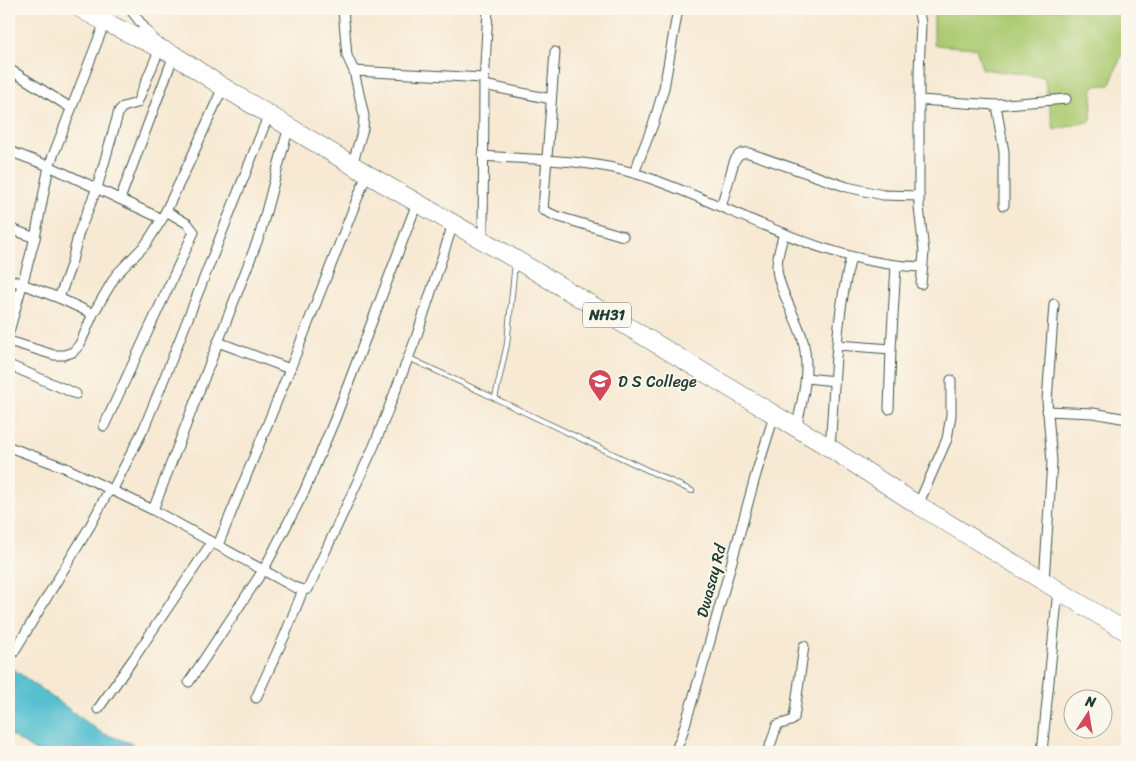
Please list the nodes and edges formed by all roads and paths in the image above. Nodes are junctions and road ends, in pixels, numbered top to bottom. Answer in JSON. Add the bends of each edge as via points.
{"nodes":[{"id":1,"x":81,"y":9,"type":"edge"},
{"id":2,"x":130,"y":9,"type":"edge"},
{"id":3,"x":343,"y":9,"type":"edge"},
{"id":4,"x":488,"y":9,"type":"edge"},
{"id":5,"x":678,"y":9,"type":"edge"},
{"id":6,"x":918,"y":9,"type":"edge"},
{"id":7,"x":105,"y":22,"type":"junction"},
{"id":8,"x":167,"y":52,"type":"junction"},
{"id":9,"x":555,"y":52,"type":"dead end"},
{"id":10,"x":9,"y":70,"type":"edge"},
{"id":11,"x":354,"y":71,"type":"junction"},
{"id":12,"x":484,"y":81,"type":"junction"},
{"id":13,"x":223,"y":87,"type":"junction"},
{"id":14,"x":551,"y":99,"type":"junction"},
{"id":15,"x":1066,"y":99,"type":"dead end"},
{"id":16,"x":919,"y":100,"type":"junction"},
{"id":17,"x":996,"y":104,"type":"junction"},
{"id":18,"x":70,"y":108,"type":"junction"},
{"id":19,"x":269,"y":114,"type":"junction"},
{"id":20,"x":289,"y":126,"type":"junction"},
{"id":21,"x":9,"y":151,"type":"edge"},
{"id":22,"x":483,"y":156,"type":"junction"},
{"id":23,"x":546,"y":161,"type":"junction"},
{"id":24,"x":49,"y":166,"type":"junction"},
{"id":25,"x":360,"y":170,"type":"junction"},
{"id":26,"x":634,"y":173,"type":"junction"},
{"id":27,"x":97,"y":188,"type":"junction"},
{"id":28,"x":919,"y":196,"type":"junction"},
{"id":29,"x":120,"y":199,"type":"junction"},
{"id":30,"x":417,"y":203,"type":"junction"},
{"id":31,"x":1004,"y":205,"type":"dead end"},
{"id":32,"x":721,"y":207,"type":"junction"},
{"id":33,"x":164,"y":215,"type":"junction"},
{"id":34,"x":452,"y":224,"type":"junction"},
{"id":35,"x":9,"y":228,"type":"edge"},
{"id":36,"x":784,"y":233,"type":"junction"},
{"id":37,"x":623,"y":236,"type":"dead end"},
{"id":38,"x":35,"y":238,"type":"junction"},
{"id":39,"x":483,"y":242,"type":"junction"},
{"id":40,"x":851,"y":257,"type":"junction"},
{"id":41,"x":515,"y":260,"type":"junction"},
{"id":42,"x":896,"y":266,"type":"junction"},
{"id":43,"x":923,"y":267,"type":"junction"},
{"id":44,"x":9,"y":279,"type":"edge"},
{"id":45,"x":22,"y":284,"type":"junction"},
{"id":46,"x":921,"y":284,"type":"dead end"},
{"id":47,"x":59,"y":298,"type":"junction"},
{"id":48,"x":1054,"y":304,"type":"dead end"},
{"id":49,"x":93,"y":314,"type":"junction"},
{"id":50,"x":9,"y":332,"type":"edge"},
{"id":51,"x":9,"y":341,"type":"edge"},
{"id":52,"x":218,"y":342,"type":"junction"},
{"id":53,"x":838,"y":344,"type":"junction"},
{"id":54,"x":891,"y":349,"type":"junction"},
{"id":55,"x":409,"y":358,"type":"junction"},
{"id":56,"x":9,"y":365,"type":"edge"},
{"id":57,"x":290,"y":369,"type":"junction"},
{"id":58,"x":806,"y":378,"type":"junction"},
{"id":59,"x":951,"y":380,"type":"dead end"},
{"id":60,"x":835,"y":381,"type":"junction"},
{"id":61,"x":76,"y":394,"type":"dead end"},
{"id":62,"x":495,"y":398,"type":"junction"},
{"id":63,"x":889,"y":409,"type":"dead end"},
{"id":64,"x":1047,"y":411,"type":"junction"},
{"id":65,"x":774,"y":416,"type":"junction"},
{"id":66,"x":1127,"y":419,"type":"edge"},
{"id":67,"x":104,"y":426,"type":"dead end"},
{"id":68,"x":796,"y":429,"type":"junction"},
{"id":69,"x":9,"y":447,"type":"edge"},
{"id":70,"x":830,"y":448,"type":"junction"},
{"id":71,"x":110,"y":490,"type":"junction"},
{"id":72,"x":692,"y":491,"type":"dead end"},
{"id":73,"x":918,"y":504,"type":"junction"},
{"id":74,"x":153,"y":510,"type":"junction"},
{"id":75,"x":215,"y":544,"type":"junction"},
{"id":76,"x":264,"y":569,"type":"junction"},
{"id":77,"x":1051,"y":585,"type":"junction"},
{"id":78,"x":303,"y":590,"type":"junction"},
{"id":79,"x":1127,"y":632,"type":"edge"},
{"id":80,"x":804,"y":646,"type":"dead end"},
{"id":81,"x":9,"y":660,"type":"edge"},
{"id":82,"x":189,"y":682,"type":"dead end"},
{"id":83,"x":256,"y":698,"type":"dead end"},
{"id":84,"x":98,"y":709,"type":"dead end"},
{"id":85,"x":675,"y":752,"type":"edge"},
{"id":86,"x":768,"y":752,"type":"edge"},
{"id":87,"x":1042,"y":752,"type":"edge"}],
"edges":[{"from":1,"to":7,"type":"highway","number":"NH31"},
{"from":2,"to":8,"type":"street"},
{"from":3,"to":11,"type":"street","via":[[347,56]]},
{"from":4,"to":12,"type":"street"},
{"from":5,"to":26,"type":"street","via":[[664,88]]},
{"from":6,"to":16,"type":"street","via":[[921,23]]},
{"from":7,"to":8,"type":"highway","number":"NH31"},
{"from":7,"to":18,"type":"street"},
{"from":8,"to":13,"type":"highway","number":"NH31"},
{"from":8,"to":27,"type":"street","via":[[137,103],[119,111]]},
{"from":8,"to":29,"type":"street"},
{"from":9,"to":14,"type":"street"},
{"from":10,"to":18,"type":"street"},
{"from":11,"to":12,"type":"street"},
{"from":11,"to":25,"type":"street","via":[[364,116]]},
{"from":12,"to":14,"type":"street"},
{"from":12,"to":22,"type":"street"},
{"from":13,"to":19,"type":"highway","number":"NH31"},
{"from":13,"to":33,"type":"street"},
{"from":14,"to":23,"type":"street"},
{"from":15,"to":17,"type":"street"},
{"from":16,"to":17,"type":"street"},
{"from":16,"to":28,"type":"street"},
{"from":17,"to":31,"type":"street","via":[[1004,152]]},
{"from":18,"to":24,"type":"street"},
{"from":19,"to":20,"type":"highway","number":"NH31"},
{"from":19,"to":71,"type":"street","via":[[144,428]]},
{"from":20,"to":25,"type":"highway","number":"NH31"},
{"from":20,"to":52,"type":"street","via":[[260,234]]},
{"from":21,"to":24,"type":"street"},
{"from":22,"to":23,"type":"street"},
{"from":22,"to":39,"type":"street"},
{"from":23,"to":26,"type":"street"},
{"from":23,"to":37,"type":"street","via":[[543,210]]},
{"from":24,"to":27,"type":"street"},
{"from":24,"to":38,"type":"street"},
{"from":25,"to":30,"type":"highway","number":"NH31"},
{"from":25,"to":57,"type":"street"},
{"from":26,"to":32,"type":"street"},
{"from":27,"to":29,"type":"street"},
{"from":27,"to":47,"type":"street","via":[[79,232]]},
{"from":28,"to":32,"type":"street","via":[[847,187],[742,152],[734,162]]},
{"from":28,"to":43,"type":"street"},
{"from":29,"to":33,"type":"street"},
{"from":30,"to":34,"type":"highway","number":"NH31"},
{"from":30,"to":76,"type":"street","via":[[324,446]]},
{"from":32,"to":36,"type":"street"},
{"from":33,"to":49,"type":"street","via":[[146,244],[116,275]]},
{"from":33,"to":67,"type":"street","via":[[188,224],[194,232]]},
{"from":34,"to":39,"type":"highway","number":"NH31"},
{"from":34,"to":55,"type":"street"},
{"from":35,"to":38,"type":"street"},
{"from":36,"to":40,"type":"street"},
{"from":36,"to":58,"type":"street","via":[[777,268],[802,337]]},
{"from":38,"to":45,"type":"street"},
{"from":39,"to":41,"type":"highway","number":"NH31"},
{"from":40,"to":42,"type":"street"},
{"from":40,"to":53,"type":"street","via":[[842,299]]},
{"from":41,"to":62,"type":"lane","via":[[507,338]]},
{"from":41,"to":65,"type":"highway","number":"NH31"},
{"from":42,"to":43,"type":"street"},
{"from":42,"to":54,"type":"street"},
{"from":43,"to":46,"type":"street"},
{"from":44,"to":45,"type":"street"},
{"from":45,"to":47,"type":"street"},
{"from":45,"to":50,"type":"street"},
{"from":47,"to":49,"type":"street"},
{"from":48,"to":64,"type":"street"},
{"from":49,"to":51,"type":"street","via":[[80,344],[73,352],[64,355]]},
{"from":52,"to":57,"type":"street"},
{"from":52,"to":74,"type":"street"},
{"from":53,"to":54,"type":"street"},
{"from":53,"to":60,"type":"street"},
{"from":54,"to":63,"type":"street"},
{"from":55,"to":62,"type":"lane"},
{"from":55,"to":78,"type":"street","via":[[311,587]]},
{"from":56,"to":61,"type":"street"},
{"from":57,"to":75,"type":"street"},
{"from":58,"to":60,"type":"street"},
{"from":58,"to":68,"type":"street"},
{"from":59,"to":73,"type":"street","via":[[948,434]]},
{"from":60,"to":70,"type":"street"},
{"from":62,"to":72,"type":"lane"},
{"from":64,"to":66,"type":"street","via":[[1094,413]]},
{"from":64,"to":77,"type":"street","via":[[1052,462]]},
{"from":65,"to":68,"type":"highway","number":"NH31"},
{"from":65,"to":85,"type":"street","name":"Dwasay Rd","via":[[700,677]]},
{"from":68,"to":70,"type":"highway","number":"NH31"},
{"from":69,"to":71,"type":"street","via":[[66,468]]},
{"from":70,"to":73,"type":"highway","number":"NH31"},
{"from":71,"to":74,"type":"street"},
{"from":71,"to":81,"type":"street"},
{"from":73,"to":77,"type":"highway","number":"NH31"},
{"from":74,"to":75,"type":"street"},
{"from":75,"to":76,"type":"street"},
{"from":75,"to":84,"type":"street"},
{"from":76,"to":78,"type":"street"},
{"from":76,"to":82,"type":"street"},
{"from":77,"to":79,"type":"highway","number":"NH31"},
{"from":77,"to":87,"type":"street"},
{"from":78,"to":83,"type":"street"},
{"from":80,"to":86,"type":"street","via":[[794,718],[776,724]]}]}
